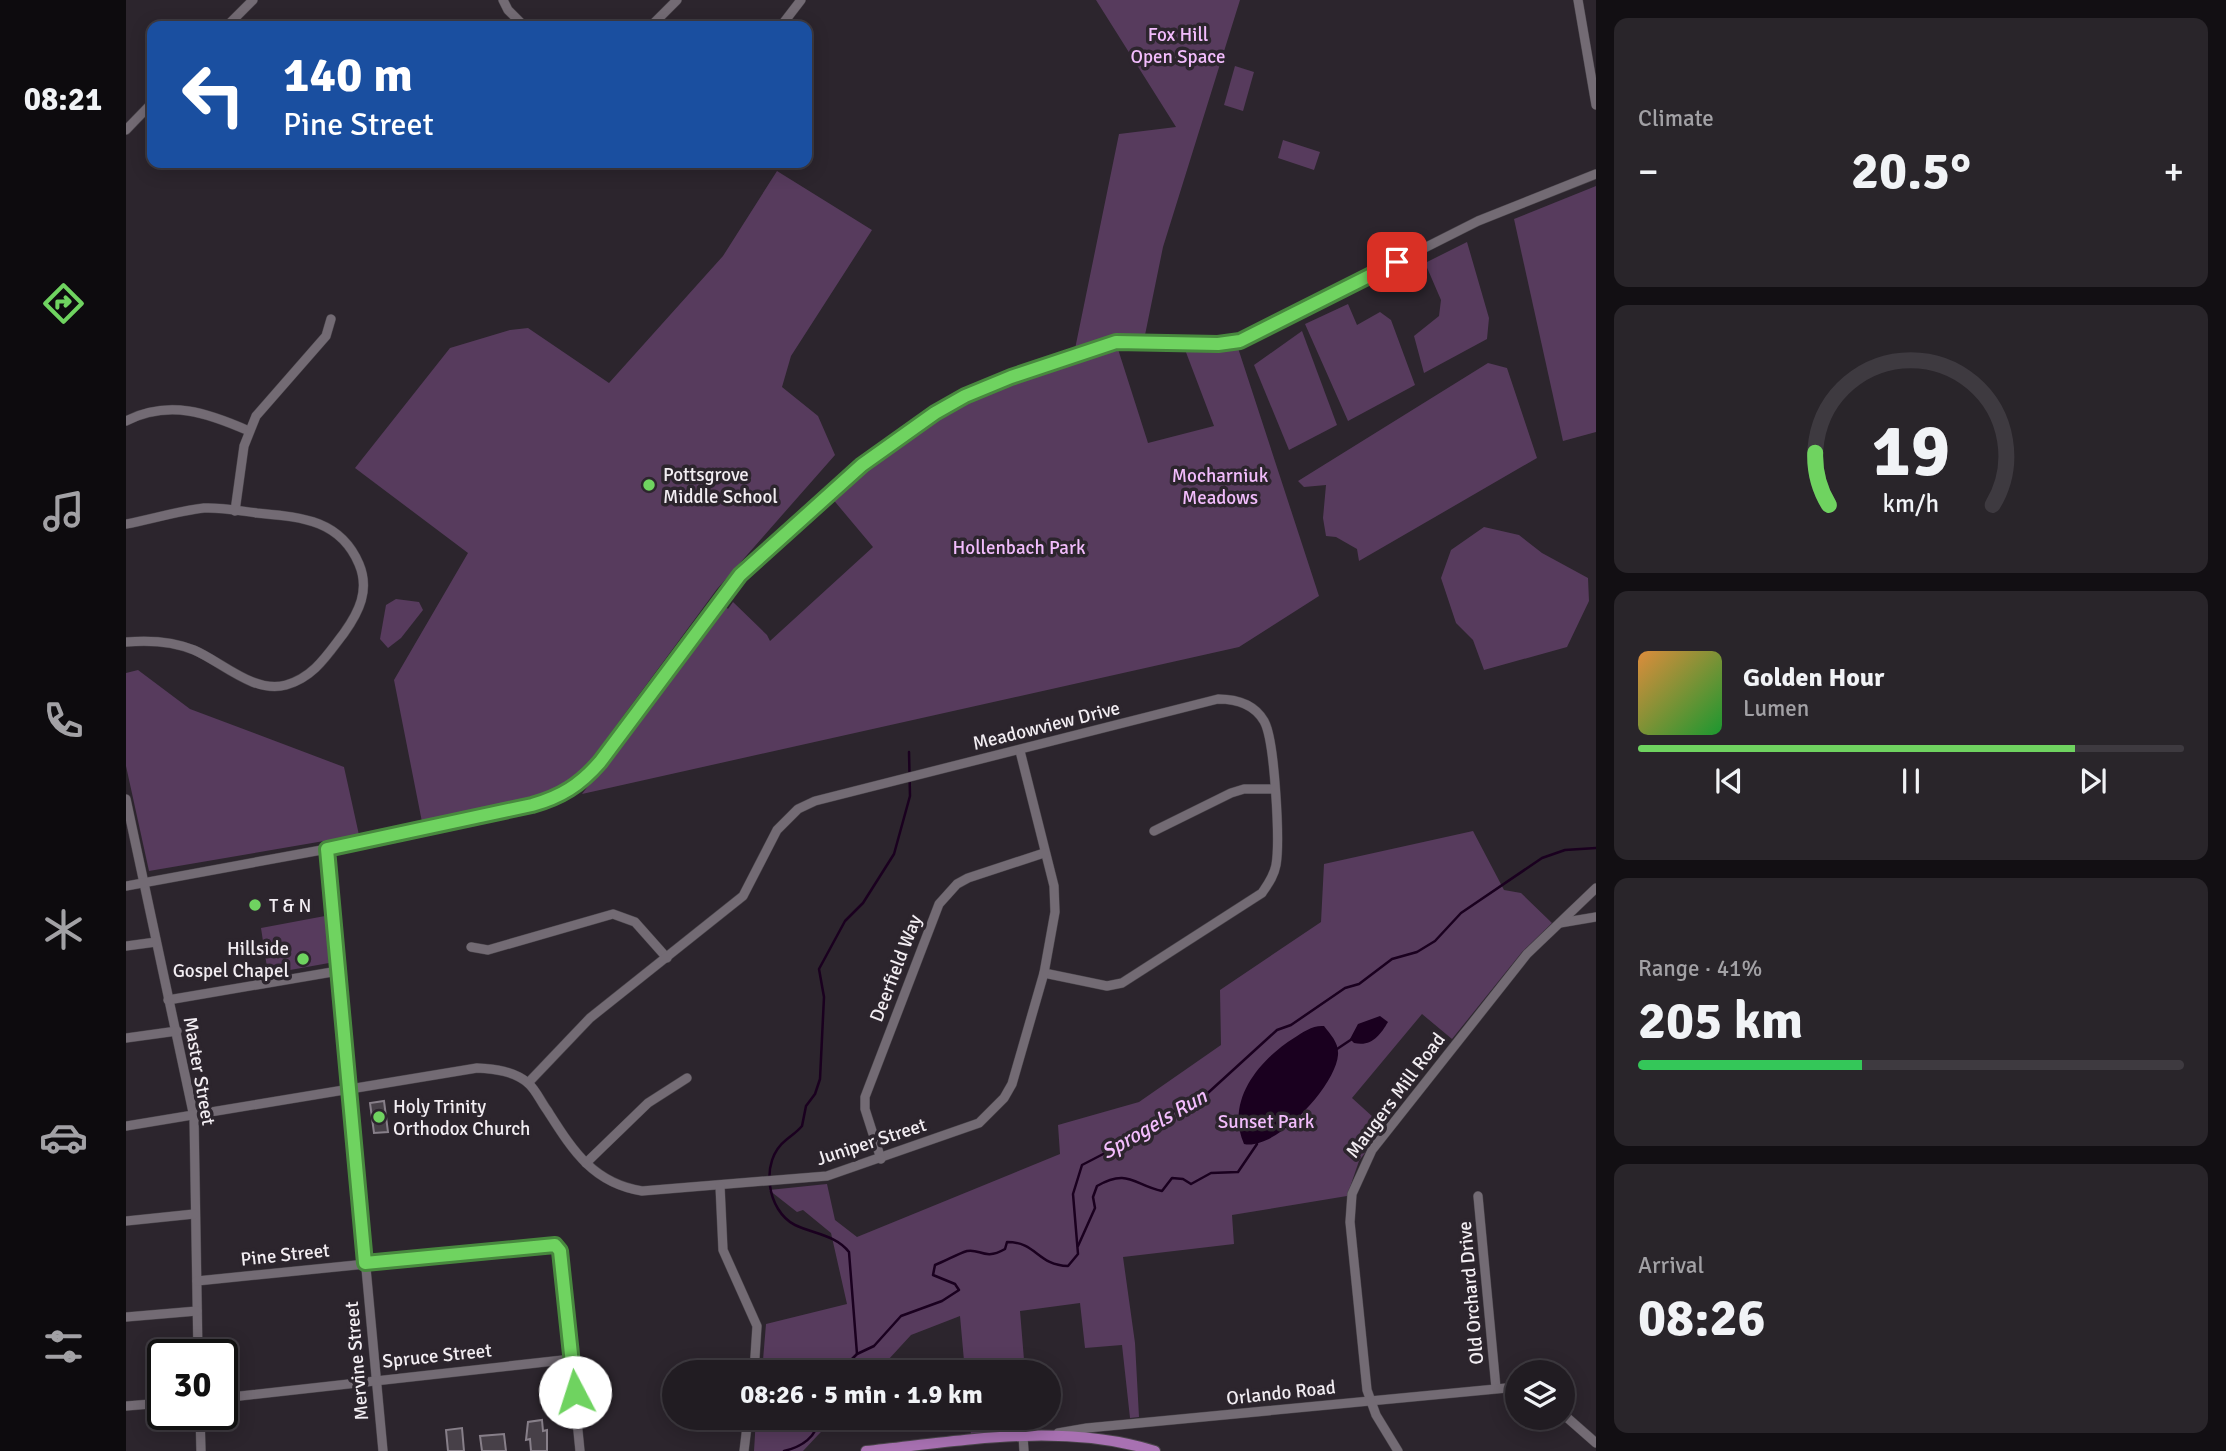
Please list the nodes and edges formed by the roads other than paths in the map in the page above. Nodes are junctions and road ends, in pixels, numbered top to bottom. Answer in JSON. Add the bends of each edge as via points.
{"nodes":[{"id":1,"x":253,"y":0,"type":"edge"},
{"id":2,"x":503,"y":0,"type":"edge"},
{"id":3,"x":677,"y":0,"type":"edge"},
{"id":4,"x":801,"y":0,"type":"edge"},
{"id":5,"x":1578,"y":0,"type":"edge"},
{"id":6,"x":232,"y":21,"type":"edge"},
{"id":7,"x":519,"y":21,"type":"edge"},
{"id":8,"x":657,"y":21,"type":"edge"},
{"id":9,"x":785,"y":21,"type":"edge"},
{"id":10,"x":1596,"y":104,"type":"edge"},
{"id":11,"x":147,"y":108,"type":"edge"},
{"id":12,"x":126,"y":130,"type":"edge"},
{"id":13,"x":1596,"y":174,"type":"edge"},
{"id":14,"x":331,"y":319,"type":"dead end"},
{"id":15,"x":126,"y":421,"type":"edge"},
{"id":16,"x":249,"y":431,"type":"junction"},
{"id":17,"x":234,"y":510,"type":"junction"},
{"id":18,"x":126,"y":524,"type":"edge"},
{"id":19,"x":126,"y":642,"type":"edge"},
{"id":20,"x":1020,"y":751,"type":"junction"},
{"id":21,"x":1273,"y":789,"type":"junction"},
{"id":22,"x":126,"y":799,"type":"edge"},
{"id":23,"x":1154,"y":831,"type":"dead end"},
{"id":24,"x":327,"y":849,"type":"junction"},
{"id":25,"x":1044,"y":853,"type":"junction"},
{"id":26,"x":143,"y":882,"type":"junction"},
{"id":27,"x":126,"y":886,"type":"edge"},
{"id":28,"x":1596,"y":888,"type":"edge"},
{"id":29,"x":1596,"y":917,"type":"edge"},
{"id":30,"x":1560,"y":923,"type":"junction"},
{"id":31,"x":156,"y":942,"type":"junction"},
{"id":32,"x":126,"y":946,"type":"edge"},
{"id":33,"x":471,"y":947,"type":"dead end"},
{"id":34,"x":667,"y":958,"type":"junction"},
{"id":35,"x":338,"y":971,"type":"junction"},
{"id":36,"x":1044,"y":973,"type":"junction"},
{"id":37,"x":168,"y":1000,"type":"junction"},
{"id":38,"x":177,"y":1031,"type":"junction"},
{"id":39,"x":126,"y":1038,"type":"edge"},
{"id":40,"x":687,"y":1078,"type":"dead end"},
{"id":41,"x":528,"y":1083,"type":"junction"},
{"id":42,"x":349,"y":1091,"type":"junction"},
{"id":43,"x":194,"y":1117,"type":"junction"},
{"id":44,"x":126,"y":1126,"type":"edge"},
{"id":45,"x":881,"y":1159,"type":"junction"},
{"id":46,"x":586,"y":1163,"type":"junction"},
{"id":47,"x":719,"y":1186,"type":"junction"},
{"id":48,"x":1478,"y":1196,"type":"dead end"},
{"id":49,"x":194,"y":1214,"type":"junction"},
{"id":50,"x":126,"y":1221,"type":"edge"},
{"id":51,"x":365,"y":1263,"type":"junction"},
{"id":52,"x":197,"y":1281,"type":"junction"},
{"id":53,"x":197,"y":1311,"type":"junction"},
{"id":54,"x":126,"y":1317,"type":"edge"},
{"id":55,"x":198,"y":1339,"type":"edge"},
{"id":56,"x":572,"y":1359,"type":"junction"},
{"id":57,"x":755,"y":1360,"type":"edge"},
{"id":58,"x":376,"y":1379,"type":"junction"},
{"id":59,"x":1496,"y":1388,"type":"junction"},
{"id":60,"x":1505,"y":1388,"type":"edge"},
{"id":61,"x":238,"y":1396,"type":"edge"},
{"id":62,"x":1369,"y":1401,"type":"junction"},
{"id":63,"x":147,"y":1404,"type":"edge"},
{"id":64,"x":126,"y":1406,"type":"edge"},
{"id":65,"x":1575,"y":1425,"type":"edge"},
{"id":66,"x":200,"y":1430,"type":"edge"},
{"id":67,"x":747,"y":1430,"type":"edge"},
{"id":68,"x":1049,"y":1435,"type":"junction"},
{"id":69,"x":1023,"y":1436,"type":"junction"},
{"id":70,"x":1596,"y":1443,"type":"edge"},
{"id":71,"x":201,"y":1451,"type":"edge"},
{"id":72,"x":383,"y":1451,"type":"edge"},
{"id":73,"x":580,"y":1451,"type":"edge"},
{"id":74,"x":744,"y":1451,"type":"edge"},
{"id":75,"x":866,"y":1451,"type":"edge"},
{"id":76,"x":1024,"y":1451,"type":"edge"},
{"id":77,"x":1155,"y":1451,"type":"edge"},
{"id":78,"x":1398,"y":1451,"type":"edge"}],
"edges":[{"from":1,"to":6,"type":"street"},
{"from":2,"to":7,"type":"street"},
{"from":3,"to":8,"type":"street"},
{"from":4,"to":9,"type":"street"},
{"from":5,"to":10,"type":"street"},
{"from":11,"to":12,"type":"street"},
{"from":13,"to":24,"type":"street","via":[[1478,221],[1240,341],[1116,342],[1068,356],[951,403],[862,465],[740,575],[600,762],[575,787],[532,805]]},
{"from":14,"to":16,"type":"street","via":[[326,336],[263,405]]},
{"from":15,"to":16,"type":"street","via":[[150,412],[180,409],[215,416]]},
{"from":16,"to":17,"type":"street"},
{"from":17,"to":18,"type":"street","via":[[194,509]]},
{"from":17,"to":19,"type":"street","via":[[313,520],[340,536],[355,555],[364,584],[360,608],[318,667],[287,685],[264,685],[178,644]]},
{"from":20,"to":21,"type":"street","name":"Meadowview Drive","via":[[1229,699],[1248,706],[1264,720],[1272,749]]},
{"from":20,"to":25,"type":"street","name":"Juniper Street"},
{"from":20,"to":34,"type":"street","name":"Meadowview Drive","via":[[798,809],[778,830],[743,896]]},
{"from":21,"to":23,"type":"street","via":[[1231,793]]},
{"from":21,"to":36,"type":"street","name":"Meadowview Drive","via":[[1277,859],[1262,893],[1122,983],[1107,986]]},
{"from":22,"to":26,"type":"street","name":"Master Street"},
{"from":24,"to":26,"type":"street"},
{"from":24,"to":35,"type":"street","name":"Mervine Street"},
{"from":25,"to":36,"type":"street","name":"Juniper Street","via":[[1054,887],[1055,912]]},
{"from":25,"to":45,"type":"street","name":"Deerfield Way","via":[[968,878],[939,904],[864,1097]]},
{"from":26,"to":27,"type":"street"},
{"from":26,"to":31,"type":"street","name":"Master Street"},
{"from":28,"to":30,"type":"street","name":"Maugers Mill Road"},
{"from":29,"to":30,"type":"street"},
{"from":30,"to":62,"type":"street","name":"Maugers Mill Road","via":[[1498,989],[1394,1120],[1360,1171],[1350,1222]]},
{"from":31,"to":32,"type":"street"},
{"from":31,"to":37,"type":"street","name":"Master Street"},
{"from":33,"to":34,"type":"street","via":[[488,950],[613,914],[635,922]]},
{"from":34,"to":41,"type":"street","name":"Meadowview Drive","via":[[590,1018]]},
{"from":35,"to":37,"type":"street"},
{"from":35,"to":42,"type":"street","name":"Mervine Street"},
{"from":36,"to":45,"type":"street","name":"Juniper Street","via":[[1017,1070],[1004,1098],[979,1123]]},
{"from":37,"to":38,"type":"street","name":"Master Street"},
{"from":38,"to":39,"type":"street"},
{"from":38,"to":43,"type":"street","name":"Master Street"},
{"from":40,"to":46,"type":"street","via":[[648,1103]]},
{"from":41,"to":42,"type":"street","via":[[510,1073],[477,1068]]},
{"from":41,"to":46,"type":"street","name":"Juniper Street"},
{"from":42,"to":43,"type":"street"},
{"from":42,"to":51,"type":"street","name":"Mervine Street"},
{"from":43,"to":44,"type":"street"},
{"from":43,"to":49,"type":"street","name":"Master Street"},
{"from":45,"to":47,"type":"street","name":"Juniper Street","via":[[819,1178]]},
{"from":46,"to":47,"type":"street","name":"Juniper Street","via":[[621,1188]]},
{"from":47,"to":57,"type":"street","via":[[723,1250],[757,1326]]},
{"from":48,"to":59,"type":"street","name":"Old Orchard Drive"},
{"from":49,"to":50,"type":"street"},
{"from":49,"to":52,"type":"street","name":"Master Street"},
{"from":51,"to":52,"type":"street","name":"Pine Street"},
{"from":51,"to":56,"type":"street","name":"Pine Street","via":[[555,1245],[560,1251]]},
{"from":51,"to":58,"type":"street","name":"Mervine Street"},
{"from":52,"to":53,"type":"street","name":"Master Street"},
{"from":53,"to":54,"type":"street"},
{"from":53,"to":55,"type":"street","name":"Master Street"},
{"from":56,"to":58,"type":"street","name":"Spruce Street"},
{"from":56,"to":73,"type":"street"},
{"from":58,"to":61,"type":"street","name":"Spruce Street"},
{"from":58,"to":72,"type":"street","name":"Mervine Street"},
{"from":59,"to":60,"type":"street","name":"Orlando Road"},
{"from":59,"to":62,"type":"street","name":"Orlando Road"},
{"from":62,"to":68,"type":"street","name":"Orlando Road"},
{"from":62,"to":78,"type":"street","name":"Maugers Mill Road"},
{"from":63,"to":64,"type":"street"},
{"from":65,"to":70,"type":"street"},
{"from":66,"to":71,"type":"street"},
{"from":67,"to":74,"type":"street"},
{"from":68,"to":69,"type":"main road"},
{"from":68,"to":77,"type":"main road"},
{"from":69,"to":75,"type":"main road"},
{"from":69,"to":76,"type":"street"}]}
